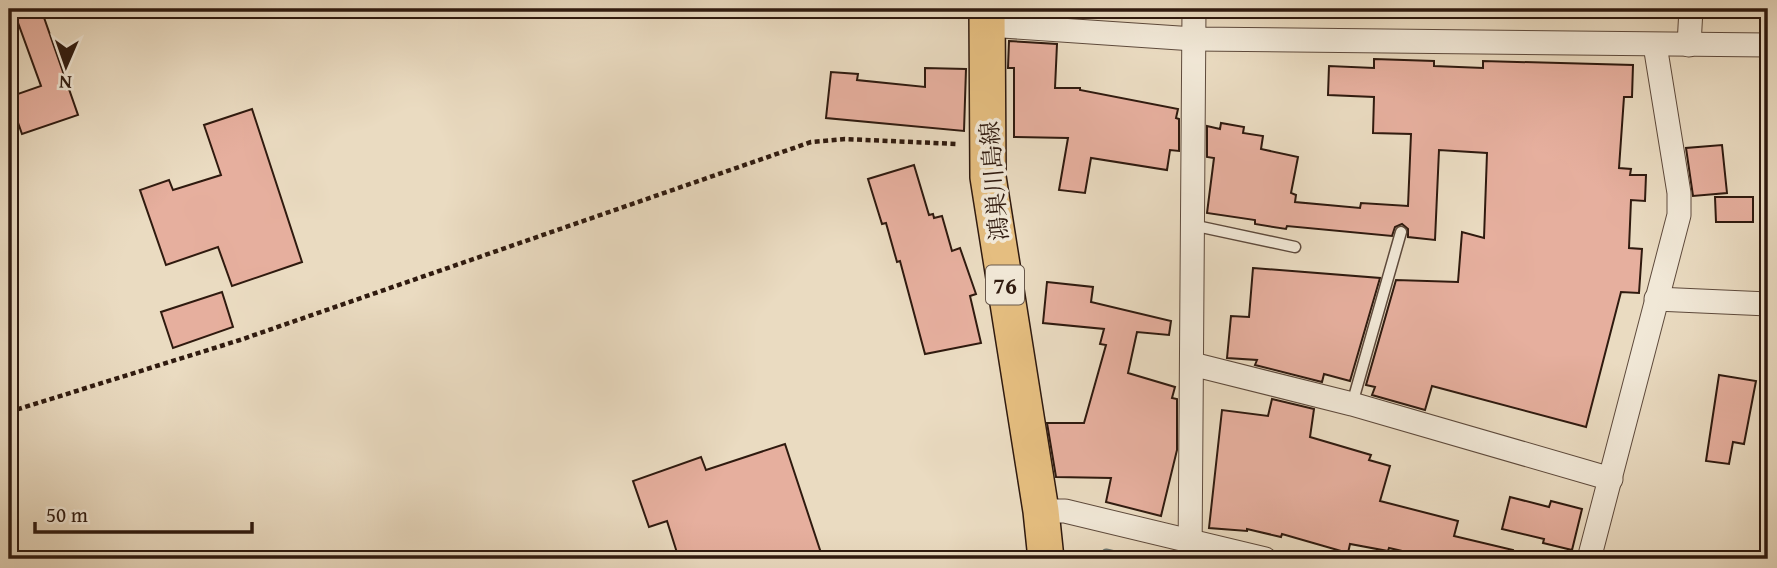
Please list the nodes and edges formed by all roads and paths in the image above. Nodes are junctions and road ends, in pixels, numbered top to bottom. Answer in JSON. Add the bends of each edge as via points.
{"nodes":[{"id":1,"x":1194,"y":9,"type":"edge"},
{"id":2,"x":1691,"y":9,"type":"edge"},
{"id":3,"x":987,"y":17,"type":"edge"},
{"id":4,"x":1194,"y":39,"type":"junction"},
{"id":5,"x":1655,"y":45,"type":"junction"},
{"id":6,"x":1689,"y":45,"type":"junction"},
{"id":7,"x":1768,"y":45,"type":"edge"},
{"id":8,"x":988,"y":145,"type":"junction"},
{"id":9,"x":1191,"y":225,"type":"junction"},
{"id":10,"x":1401,"y":232,"type":"dead end"},
{"id":11,"x":1295,"y":247,"type":"dead end"},
{"id":12,"x":1656,"y":299,"type":"junction"},
{"id":13,"x":1768,"y":304,"type":"edge"},
{"id":14,"x":1192,"y":364,"type":"junction"},
{"id":15,"x":1353,"y":404,"type":"junction"},
{"id":16,"x":9,"y":412,"type":"edge"},
{"id":17,"x":1611,"y":479,"type":"junction"},
{"id":18,"x":1041,"y":511,"type":"junction"},
{"id":19,"x":1191,"y":550,"type":"edge"},
{"id":20,"x":1046,"y":559,"type":"edge"},
{"id":21,"x":1265,"y":559,"type":"edge"},
{"id":22,"x":1589,"y":559,"type":"edge"}],
"edges":[{"from":1,"to":4,"type":"street"},
{"from":2,"to":6,"type":"street"},
{"from":3,"to":4,"type":"street"},
{"from":3,"to":8,"type":"main road","name":"鴻巣川島線","number":"76"},
{"from":4,"to":5,"type":"street"},
{"from":4,"to":9,"type":"street"},
{"from":5,"to":6,"type":"street"},
{"from":5,"to":12,"type":"street","via":[[1679,193],[1679,215]]},
{"from":6,"to":7,"type":"street"},
{"from":8,"to":16,"type":"path","via":[[845,139],[811,142],[240,340]]},
{"from":8,"to":18,"type":"main road","name":"鴻巣川島線","number":"76","via":[[988,177]]},
{"from":9,"to":11,"type":"lane"},
{"from":9,"to":14,"type":"street"},
{"from":10,"to":15,"type":"lane"},
{"from":12,"to":13,"type":"street"},
{"from":12,"to":17,"type":"street"},
{"from":14,"to":15,"type":"street"},
{"from":14,"to":19,"type":"street"},
{"from":15,"to":17,"type":"street"},
{"from":17,"to":22,"type":"street"},
{"from":18,"to":19,"type":"street","via":[[1065,511]]},
{"from":18,"to":20,"type":"main road","name":"鴻巣川島線","number":"76"},
{"from":19,"to":21,"type":"street"}]}
